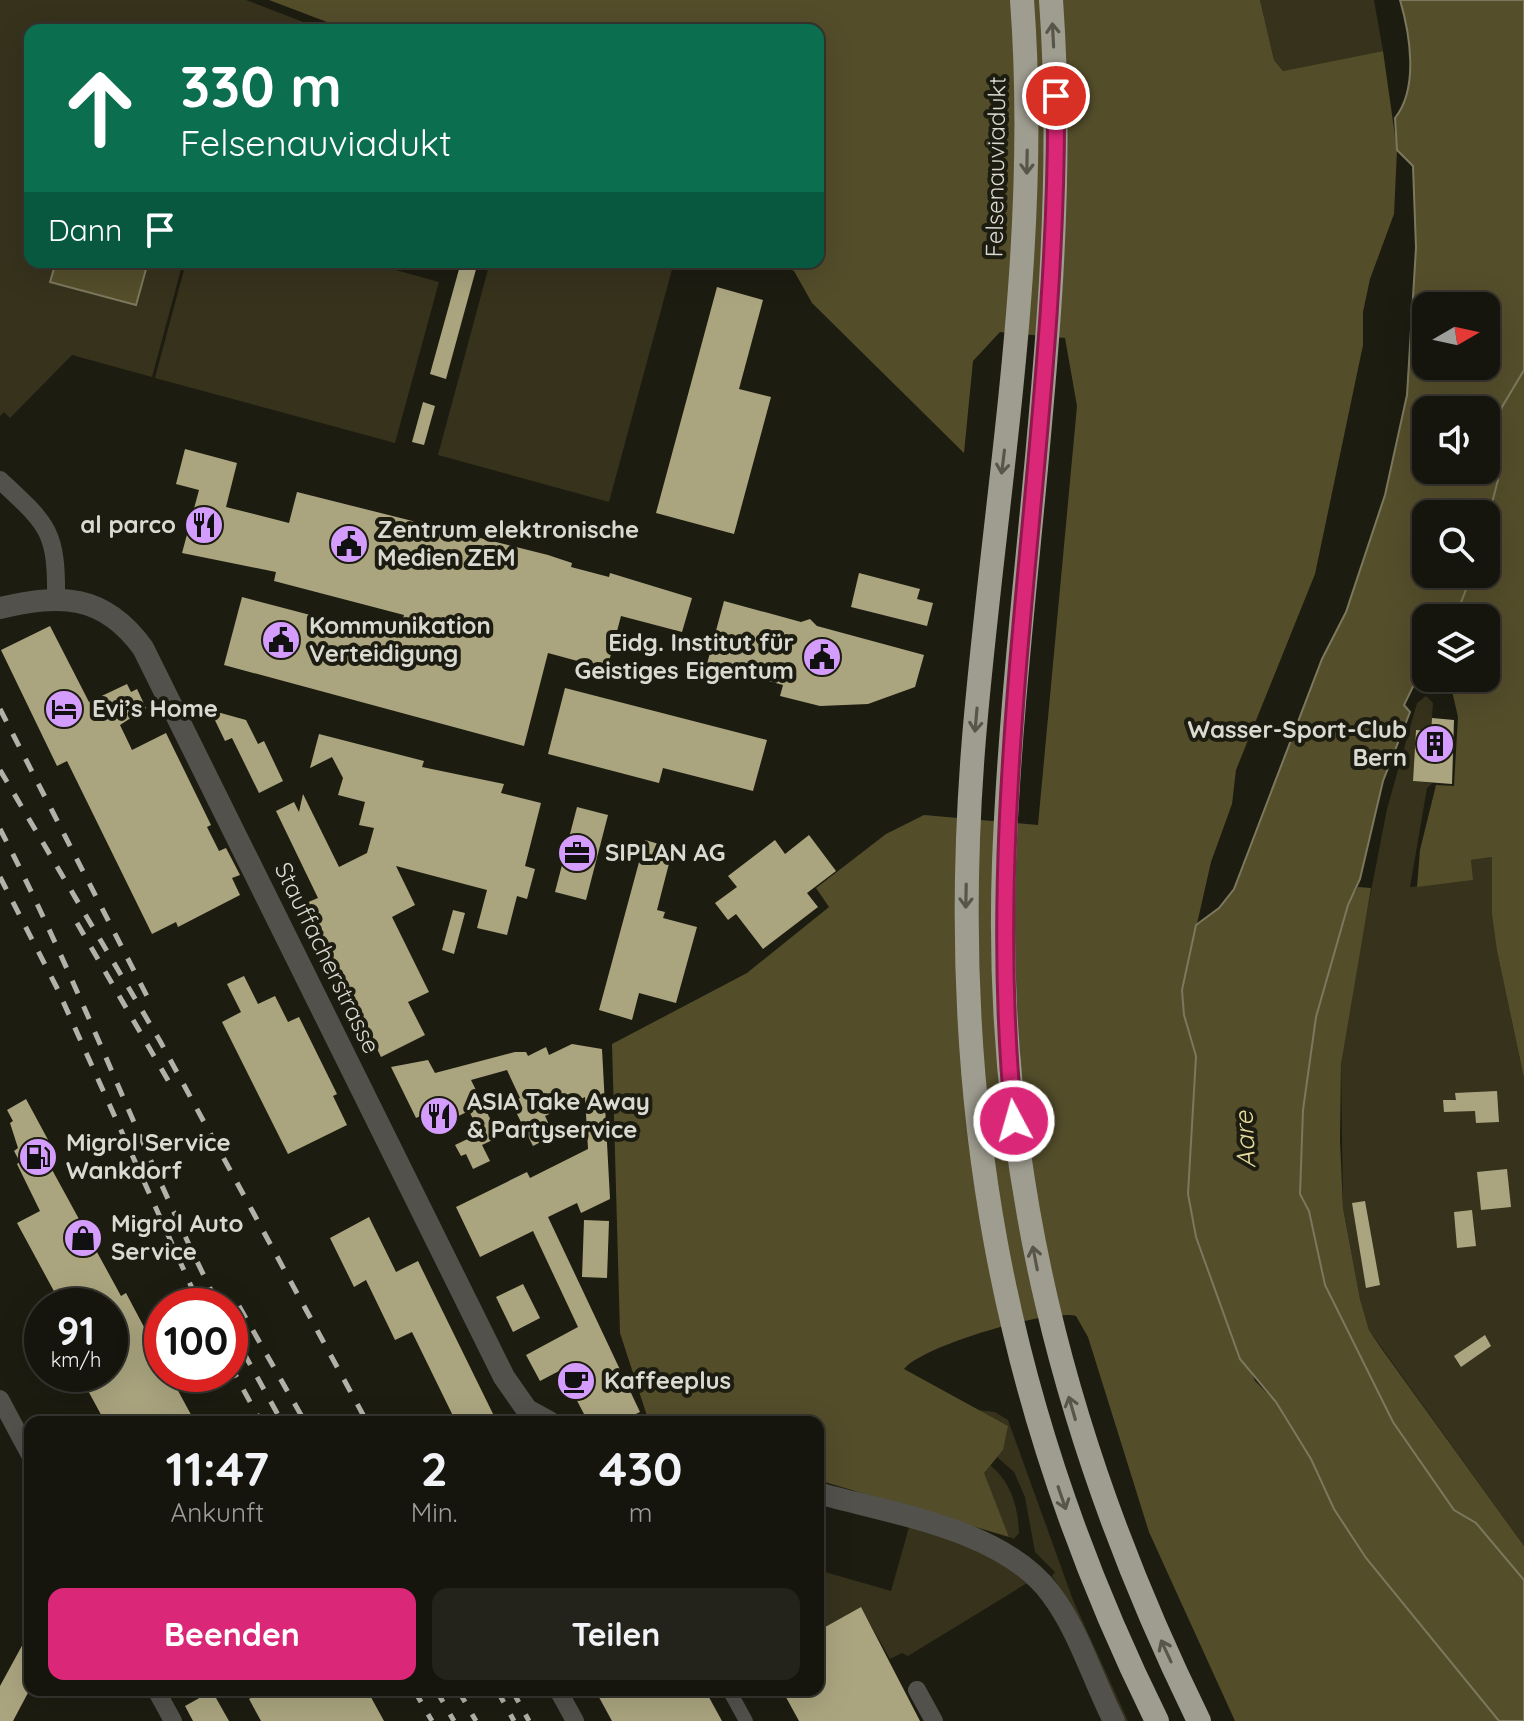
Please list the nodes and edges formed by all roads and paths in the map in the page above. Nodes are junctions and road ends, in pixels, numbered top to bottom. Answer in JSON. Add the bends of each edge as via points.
{"nodes":[{"id":1,"x":1022,"y":0,"type":"edge"},
{"id":2,"x":1051,"y":0,"type":"edge"},
{"id":3,"x":0,"y":480,"type":"edge"},
{"id":4,"x":56,"y":598,"type":"junction"},
{"id":5,"x":8,"y":606,"type":"edge"},
{"id":6,"x":0,"y":1399,"type":"edge"},
{"id":7,"x":535,"y":1416,"type":"edge"},
{"id":8,"x":24,"y":1444,"type":"edge"},
{"id":9,"x":824,"y":1495,"type":"edge"},
{"id":10,"x":917,"y":1690,"type":"dead end"},
{"id":11,"x":561,"y":1696,"type":"edge"},
{"id":12,"x":732,"y":1696,"type":"edge"},
{"id":13,"x":575,"y":1721,"type":"edge"},
{"id":14,"x":746,"y":1721,"type":"edge"},
{"id":15,"x":934,"y":1721,"type":"edge"},
{"id":16,"x":1114,"y":1721,"type":"edge"},
{"id":17,"x":1157,"y":1721,"type":"edge"},
{"id":18,"x":1199,"y":1721,"type":"edge"}],
"edges":[{"from":1,"to":17,"type":"highway","name":"Felsenauviadukt","one_way":true,"via":[[1027,138],[1019,334],[986,608],[968,818],[965,952],[971,1079],[988,1216],[1015,1343],[1065,1507]]},
{"from":18,"to":2,"type":"highway","one_way":true,"via":[[1116,1536],[1084,1447],[1052,1334],[1026,1211],[1009,1077],[1003,951],[1006,821],[1048,336],[1056,180]]},
{"from":3,"to":4,"type":"street","via":[[48,528],[56,560]]},
{"from":4,"to":5,"type":"street","name":"Stauffacherstrasse"},
{"from":4,"to":7,"type":"street","name":"Stauffacherstrasse","via":[[106,612],[147,655],[504,1377]]},
{"from":6,"to":8,"type":"street"},
{"from":9,"to":16,"type":"street","via":[[962,1535],[1018,1560],[1058,1604]]},
{"from":10,"to":15,"type":"street"},
{"from":11,"to":13,"type":"street"},
{"from":12,"to":14,"type":"street"}]}
